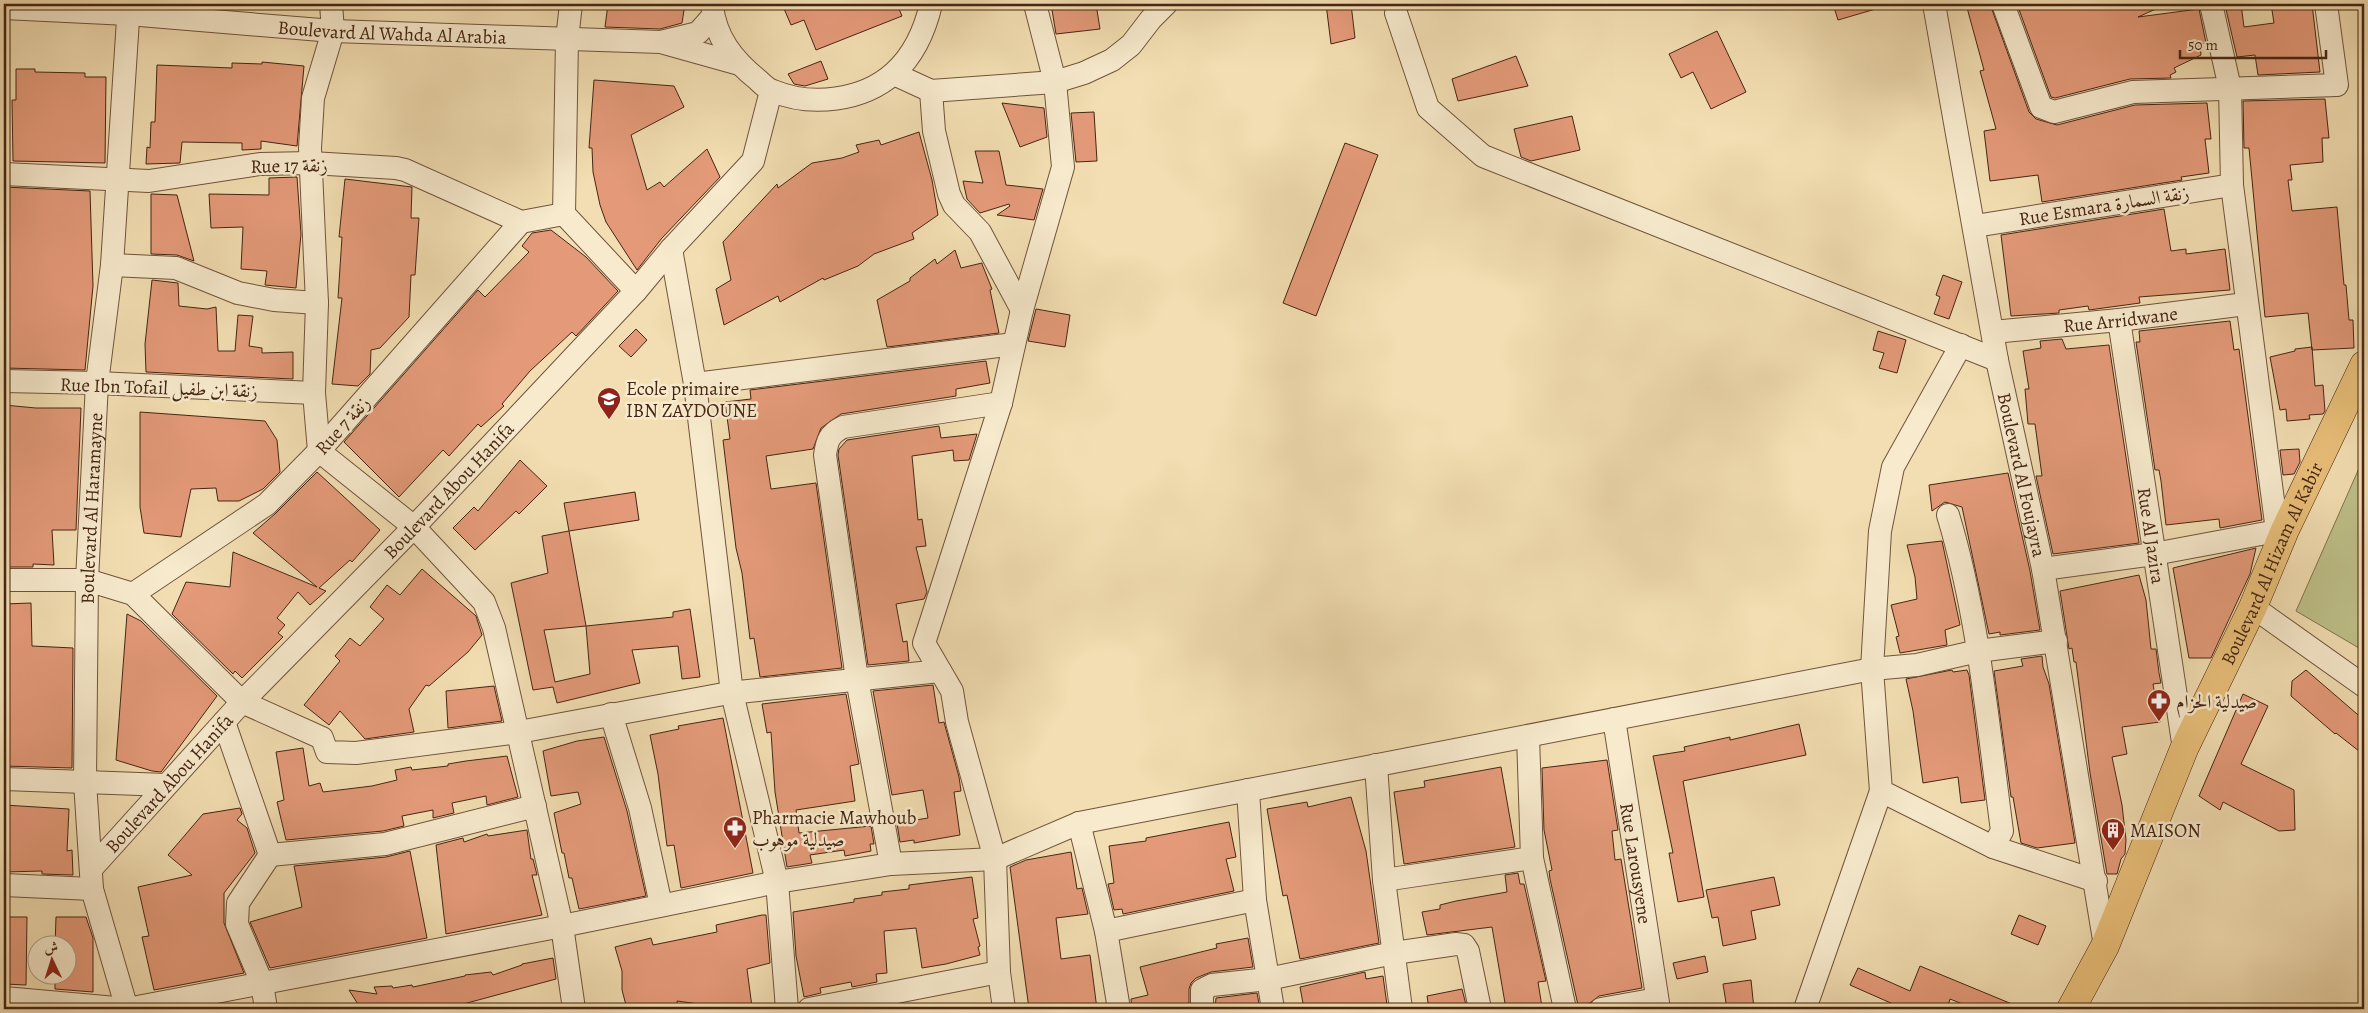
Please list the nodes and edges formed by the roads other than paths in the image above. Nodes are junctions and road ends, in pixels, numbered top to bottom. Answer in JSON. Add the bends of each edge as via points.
{"nodes":[{"id":1,"x":331,"y":4,"type":"edge"},
{"id":2,"x":571,"y":4,"type":"edge"},
{"id":3,"x":931,"y":4,"type":"edge"},
{"id":4,"x":1035,"y":4,"type":"edge"},
{"id":5,"x":1166,"y":4,"type":"edge"},
{"id":6,"x":1934,"y":4,"type":"edge"},
{"id":7,"x":2004,"y":4,"type":"edge"},
{"id":8,"x":2211,"y":4,"type":"edge"},
{"id":9,"x":2326,"y":4,"type":"edge"},
{"id":10,"x":4,"y":8,"type":"edge"},
{"id":11,"x":128,"y":9,"type":"edge"},
{"id":12,"x":712,"y":10,"type":"edge"},
{"id":13,"x":1396,"y":13,"type":"dead end"},
{"id":14,"x":333,"y":32,"type":"junction"},
{"id":15,"x":567,"y":39,"type":"junction"},
{"id":16,"x":661,"y":42,"type":"junction"},
{"id":17,"x":738,"y":64,"type":"junction"},
{"id":18,"x":894,"y":74,"type":"junction"},
{"id":19,"x":1055,"y":82,"type":"junction"},
{"id":20,"x":2230,"y":88,"type":"junction"},
{"id":21,"x":771,"y":91,"type":"junction"},
{"id":22,"x":931,"y":91,"type":"junction"},
{"id":23,"x":311,"y":163,"type":"junction"},
{"id":24,"x":4,"y":174,"type":"edge"},
{"id":25,"x":116,"y":179,"type":"junction"},
{"id":26,"x":2232,"y":184,"type":"junction"},
{"id":27,"x":564,"y":214,"type":"junction"},
{"id":28,"x":521,"y":222,"type":"junction"},
{"id":29,"x":1975,"y":226,"type":"junction"},
{"id":30,"x":671,"y":249,"type":"junction"},
{"id":31,"x":112,"y":265,"type":"junction"},
{"id":32,"x":636,"y":291,"type":"junction"},
{"id":33,"x":317,"y":303,"type":"junction"},
{"id":34,"x":2246,"y":304,"type":"junction"},
{"id":35,"x":1022,"y":310,"type":"junction"},
{"id":36,"x":2119,"y":320,"type":"junction"},
{"id":37,"x":1993,"y":332,"type":"junction"},
{"id":38,"x":1014,"y":344,"type":"junction"},
{"id":39,"x":1960,"y":345,"type":"junction"},
{"id":40,"x":1998,"y":360,"type":"junction"},
{"id":41,"x":2364,"y":365,"type":"edge"},
{"id":42,"x":4,"y":381,"type":"edge"},
{"id":43,"x":97,"y":383,"type":"junction"},
{"id":44,"x":696,"y":384,"type":"junction"},
{"id":45,"x":314,"y":394,"type":"junction"},
{"id":46,"x":1001,"y":403,"type":"junction"},
{"id":47,"x":319,"y":451,"type":"junction"},
{"id":48,"x":1948,"y":515,"type":"dead end"},
{"id":49,"x":414,"y":527,"type":"junction"},
{"id":50,"x":2281,"y":531,"type":"junction"},
{"id":51,"x":2154,"y":554,"type":"junction"},
{"id":52,"x":2043,"y":570,"type":"junction"},
{"id":53,"x":4,"y":580,"type":"edge"},
{"id":54,"x":87,"y":580,"type":"junction"},
{"id":55,"x":133,"y":594,"type":"junction"},
{"id":56,"x":2253,"y":607,"type":"junction"},
{"id":57,"x":2056,"y":641,"type":"junction"},
{"id":58,"x":1978,"y":651,"type":"junction"},
{"id":59,"x":1872,"y":668,"type":"junction"},
{"id":60,"x":940,"y":671,"type":"junction"},
{"id":61,"x":857,"y":679,"type":"junction"},
{"id":62,"x":2364,"y":686,"type":"edge"},
{"id":63,"x":732,"y":693,"type":"junction"},
{"id":64,"x":242,"y":702,"type":"junction"},
{"id":65,"x":611,"y":714,"type":"junction"},
{"id":66,"x":1614,"y":719,"type":"junction"},
{"id":67,"x":224,"y":722,"type":"junction"},
{"id":68,"x":519,"y":732,"type":"junction"},
{"id":69,"x":1528,"y":736,"type":"junction"},
{"id":70,"x":2184,"y":749,"type":"junction"},
{"id":71,"x":1376,"y":765,"type":"junction"},
{"id":72,"x":4,"y":779,"type":"edge"},
{"id":73,"x":85,"y":782,"type":"junction"},
{"id":74,"x":166,"y":785,"type":"junction"},
{"id":75,"x":1248,"y":790,"type":"junction"},
{"id":76,"x":1881,"y":791,"type":"junction"},
{"id":77,"x":535,"y":806,"type":"junction"},
{"id":78,"x":1079,"y":823,"type":"junction"},
{"id":79,"x":1993,"y":847,"type":"junction"},
{"id":80,"x":270,"y":855,"type":"junction"},
{"id":81,"x":1532,"y":858,"type":"junction"},
{"id":82,"x":995,"y":859,"type":"junction"},
{"id":83,"x":891,"y":864,"type":"junction"},
{"id":84,"x":91,"y":879,"type":"junction"},
{"id":85,"x":1384,"y":880,"type":"junction"},
{"id":86,"x":2096,"y":881,"type":"junction"},
{"id":87,"x":777,"y":882,"type":"junction"},
{"id":88,"x":4,"y":885,"type":"edge"},
{"id":89,"x":1255,"y":900,"type":"junction"},
{"id":90,"x":661,"y":905,"type":"junction"},
{"id":91,"x":562,"y":926,"type":"junction"},
{"id":92,"x":1106,"y":931,"type":"junction"},
{"id":93,"x":2104,"y":946,"type":"junction"},
{"id":94,"x":1394,"y":953,"type":"junction"},
{"id":95,"x":999,"y":972,"type":"junction"},
{"id":96,"x":1268,"y":980,"type":"junction"},
{"id":97,"x":262,"y":983,"type":"junction"},
{"id":98,"x":4,"y":998,"type":"edge"},
{"id":99,"x":902,"y":1001,"type":"edge"},
{"id":100,"x":1658,"y":1004,"type":"edge"},
{"id":101,"x":127,"y":1009,"type":"edge"},
{"id":102,"x":266,"y":1009,"type":"edge"},
{"id":103,"x":574,"y":1009,"type":"edge"},
{"id":104,"x":787,"y":1009,"type":"edge"},
{"id":105,"x":809,"y":1009,"type":"edge"},
{"id":106,"x":1004,"y":1009,"type":"edge"},
{"id":107,"x":1119,"y":1009,"type":"edge"},
{"id":108,"x":1202,"y":1009,"type":"edge"},
{"id":109,"x":1273,"y":1009,"type":"edge"},
{"id":110,"x":1401,"y":1009,"type":"edge"},
{"id":111,"x":1480,"y":1009,"type":"edge"},
{"id":112,"x":1565,"y":1009,"type":"edge"},
{"id":113,"x":1601,"y":1009,"type":"edge"},
{"id":114,"x":1805,"y":1009,"type":"edge"},
{"id":115,"x":2070,"y":1009,"type":"edge"}],
"edges":[{"from":1,"to":14,"type":"street"},
{"from":2,"to":15,"type":"street"},
{"from":3,"to":18,"type":"street","via":[[924,30],[912,54]]},
{"from":4,"to":19,"type":"street"},
{"from":5,"to":19,"type":"street","via":[[1130,45],[1112,60]]},
{"from":6,"to":29,"type":"street","name":"Boulevard Al Foujayra"},
{"from":7,"to":20,"type":"street","via":[[2041,107],[2054,112],[2133,92]]},
{"from":8,"to":20,"type":"street"},
{"from":9,"to":20,"type":"street","via":[[2337,85]]},
{"from":10,"to":11,"type":"street","name":"Boulevard Al Wahda Al Arabia"},
{"from":11,"to":14,"type":"street","name":"Boulevard Al Wahda Al Arabia"},
{"from":11,"to":25,"type":"street","name":"Boulevard Al Haramayne"},
{"from":12,"to":16,"type":"street","name":"Boulevard Al Wahda Al Arabia","via":[[698,33]]},
{"from":12,"to":17,"type":"street","via":[[722,40]]},
{"from":13,"to":39,"type":"street","via":[[1428,108],[1483,156]]},
{"from":14,"to":15,"type":"street","name":"Boulevard Al Wahda Al Arabia"},
{"from":14,"to":23,"type":"street","via":[[313,98]]},
{"from":15,"to":16,"type":"street","name":"Boulevard Al Wahda Al Arabia"},
{"from":15,"to":27,"type":"street"},
{"from":16,"to":17,"type":"street","name":"Boulevard Al Wahda Al Arabia"},
{"from":17,"to":21,"type":"street"},
{"from":18,"to":21,"type":"street","via":[[863,92],[829,100]]},
{"from":18,"to":22,"type":"street"},
{"from":19,"to":22,"type":"street"},
{"from":19,"to":35,"type":"street","via":[[1063,167]]},
{"from":20,"to":26,"type":"street"},
{"from":21,"to":30,"type":"street","name":"Boulevard Abou Hanifa","via":[[753,161]]},
{"from":22,"to":35,"type":"street","via":[[934,131],[949,194],[954,205],[980,232]]},
{"from":23,"to":25,"type":"street","name":"Rue 17 زنقة","via":[[260,164],[149,181]]},
{"from":23,"to":28,"type":"street","name":"Rue 17 زنقة","via":[[405,170]]},
{"from":23,"to":33,"type":"street"},
{"from":24,"to":25,"type":"street","name":"Rue 17 زنقة"},
{"from":25,"to":31,"type":"street","name":"Boulevard Al Haramayne"},
{"from":26,"to":29,"type":"street","name":"Rue Esmara زنقة السمارة"},
{"from":26,"to":34,"type":"street"},
{"from":27,"to":28,"type":"street"},
{"from":27,"to":32,"type":"street"},
{"from":28,"to":47,"type":"street","name":"Rue 7 زنقة"},
{"from":29,"to":37,"type":"street","name":"Boulevard Al Foujayra"},
{"from":30,"to":32,"type":"street","name":"Boulevard Abou Hanifa"},
{"from":30,"to":44,"type":"street"},
{"from":31,"to":33,"type":"street","via":[[176,268],[238,293]]},
{"from":31,"to":43,"type":"street","name":"Boulevard Al Haramayne"},
{"from":32,"to":49,"type":"street","name":"Boulevard Abou Hanifa"},
{"from":33,"to":45,"type":"street"},
{"from":34,"to":36,"type":"street","name":"Rue Arridwane"},
{"from":34,"to":50,"type":"street"},
{"from":35,"to":38,"type":"street"},
{"from":36,"to":37,"type":"street","name":"Rue Arridwane"},
{"from":36,"to":51,"type":"street","name":"Rue Al Jazira"},
{"from":37,"to":40,"type":"street","name":"Boulevard Al Foujayra"},
{"from":38,"to":44,"type":"street"},
{"from":38,"to":46,"type":"street"},
{"from":39,"to":40,"type":"street"},
{"from":39,"to":59,"type":"street","via":[[1894,467],[1880,531]]},
{"from":40,"to":52,"type":"street","name":"Boulevard Al Foujayra"},
{"from":41,"to":50,"type":"main road","name":"Boulevard Al Hizam Al Kabir"},
{"from":42,"to":43,"type":"street","name":"Rue Ibn Tofail زنقة ابن طفيل"},
{"from":43,"to":45,"type":"street","name":"Rue Ibn Tofail زنقة ابن طفيل"},
{"from":43,"to":54,"type":"street","name":"Boulevard Al Haramayne"},
{"from":44,"to":63,"type":"street"},
{"from":45,"to":47,"type":"street"},
{"from":46,"to":60,"type":"street","via":[[924,643]]},
{"from":46,"to":61,"type":"street","via":[[843,427],[828,440],[825,455]]},
{"from":47,"to":49,"type":"street"},
{"from":47,"to":55,"type":"street","name":"Rue 7 زنقة","via":[[267,504]]},
{"from":48,"to":58,"type":"street","via":[[1956,539]]},
{"from":49,"to":64,"type":"street","name":"Boulevard Abou Hanifa"},
{"from":49,"to":68,"type":"street","via":[[484,602],[494,628]]},
{"from":50,"to":51,"type":"street"},
{"from":50,"to":56,"type":"main road","name":"Boulevard Al Hizam Al Kabir"},
{"from":51,"to":52,"type":"street"},
{"from":51,"to":70,"type":"street","name":"Rue Al Jazira"},
{"from":52,"to":57,"type":"street","name":"Boulevard Al Foujayra"},
{"from":53,"to":54,"type":"street"},
{"from":54,"to":55,"type":"street"},
{"from":54,"to":73,"type":"street","name":"Boulevard Al Haramayne"},
{"from":55,"to":64,"type":"street"},
{"from":56,"to":62,"type":"street"},
{"from":56,"to":70,"type":"main road","name":"Boulevard Al Hizam Al Kabir"},
{"from":57,"to":58,"type":"street"},
{"from":57,"to":86,"type":"street","name":"Boulevard Al Foujayra"},
{"from":58,"to":59,"type":"street","via":[[1917,665]]},
{"from":58,"to":79,"type":"street","via":[[2002,831]]},
{"from":59,"to":66,"type":"street"},
{"from":59,"to":76,"type":"street"},
{"from":60,"to":61,"type":"street"},
{"from":60,"to":82,"type":"street","via":[[952,691],[957,722]]},
{"from":61,"to":63,"type":"street"},
{"from":61,"to":83,"type":"street"},
{"from":63,"to":65,"type":"street"},
{"from":63,"to":87,"type":"street"},
{"from":64,"to":67,"type":"street","name":"Boulevard Abou Hanifa"},
{"from":64,"to":68,"type":"street","via":[[322,738],[327,752],[356,752]]},
{"from":65,"to":68,"type":"street"},
{"from":65,"to":90,"type":"street","via":[[640,808]]},
{"from":66,"to":69,"type":"street"},
{"from":66,"to":100,"type":"street","name":"Rue Larousyene"},
{"from":67,"to":74,"type":"street","name":"Boulevard Abou Hanifa"},
{"from":67,"to":80,"type":"street"},
{"from":68,"to":77,"type":"street"},
{"from":69,"to":71,"type":"street"},
{"from":69,"to":81,"type":"street"},
{"from":70,"to":93,"type":"main road","name":"Boulevard Al Hizam Al Kabir"},
{"from":71,"to":75,"type":"street"},
{"from":71,"to":85,"type":"street"},
{"from":72,"to":73,"type":"street"},
{"from":73,"to":74,"type":"street"},
{"from":73,"to":84,"type":"street","name":"Boulevard Al Haramayne"},
{"from":74,"to":84,"type":"street","name":"Boulevard Abou Hanifa"},
{"from":75,"to":78,"type":"street"},
{"from":75,"to":89,"type":"street"},
{"from":76,"to":79,"type":"street"},
{"from":76,"to":114,"type":"street"},
{"from":77,"to":80,"type":"street","via":[[386,844]]},
{"from":77,"to":91,"type":"street"},
{"from":78,"to":82,"type":"street"},
{"from":78,"to":92,"type":"street"},
{"from":79,"to":86,"type":"street"},
{"from":80,"to":97,"type":"street","via":[[238,902],[237,924]]},
{"from":81,"to":85,"type":"street"},
{"from":81,"to":112,"type":"street"},
{"from":82,"to":83,"type":"street"},
{"from":82,"to":95,"type":"street"},
{"from":83,"to":87,"type":"street"},
{"from":84,"to":88,"type":"street"},
{"from":84,"to":101,"type":"street","name":"Boulevard Al Haramayne"},
{"from":85,"to":94,"type":"street"},
{"from":86,"to":93,"type":"street","name":"Boulevard Al Foujayra"},
{"from":87,"to":90,"type":"street"},
{"from":87,"to":104,"type":"street"},
{"from":89,"to":92,"type":"street"},
{"from":89,"to":96,"type":"street"},
{"from":90,"to":91,"type":"street"},
{"from":91,"to":97,"type":"street"},
{"from":91,"to":103,"type":"street"},
{"from":92,"to":107,"type":"street"},
{"from":93,"to":115,"type":"main road","name":"Boulevard Al Hizam Al Kabir"},
{"from":94,"to":96,"type":"street"},
{"from":94,"to":110,"type":"street"},
{"from":94,"to":111,"type":"street","via":[[1464,945]]},
{"from":95,"to":99,"type":"street"},
{"from":95,"to":106,"type":"street"},
{"from":96,"to":108,"type":"street","via":[[1210,985],[1202,990]]},
{"from":96,"to":109,"type":"street"},
{"from":97,"to":101,"type":"street"},
{"from":97,"to":102,"type":"street"},
{"from":98,"to":101,"type":"street"},
{"from":99,"to":105,"type":"street"},
{"from":100,"to":113,"type":"street"}]}
